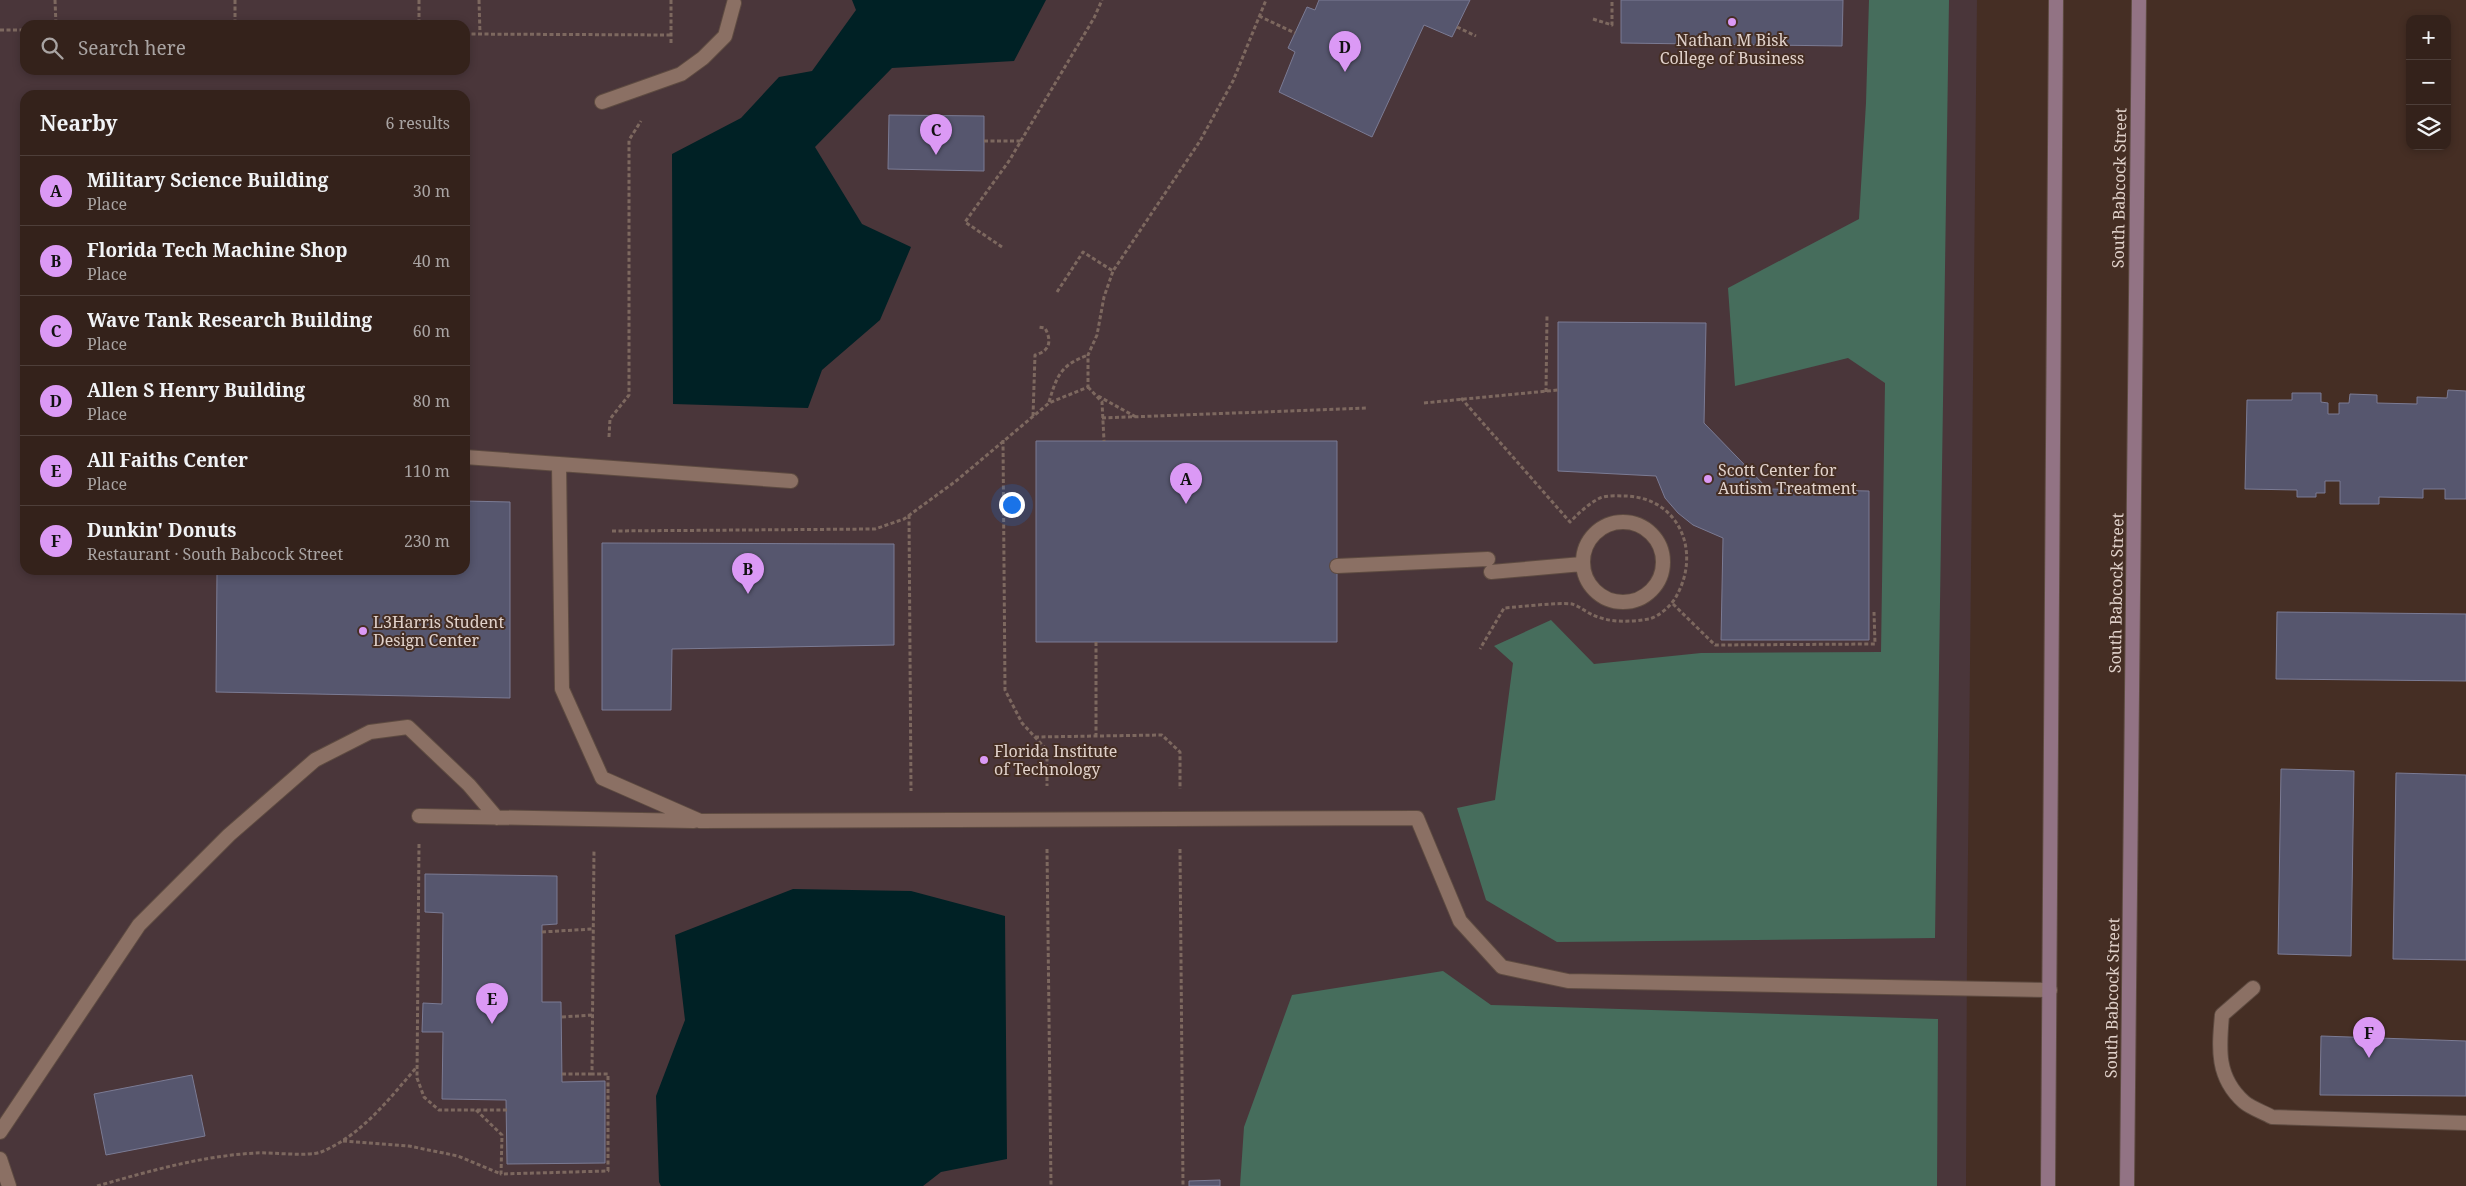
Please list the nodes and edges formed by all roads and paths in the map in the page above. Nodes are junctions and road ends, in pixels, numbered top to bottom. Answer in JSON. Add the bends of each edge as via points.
{"nodes":[{"id":1,"x":55,"y":0,"type":"edge"},
{"id":2,"x":235,"y":0,"type":"edge"},
{"id":3,"x":419,"y":0,"type":"edge"},
{"id":4,"x":479,"y":0,"type":"edge"},
{"id":5,"x":671,"y":0,"type":"edge"},
{"id":6,"x":1102,"y":0,"type":"edge"},
{"id":7,"x":1266,"y":0,"type":"edge"},
{"id":8,"x":1612,"y":0,"type":"edge"},
{"id":9,"x":2056,"y":0,"type":"edge"},
{"id":10,"x":2139,"y":0,"type":"edge"},
{"id":11,"x":734,"y":3,"type":"dead end"},
{"id":12,"x":1259,"y":16,"type":"junction"},
{"id":13,"x":1593,"y":19,"type":"dead end"},
{"id":14,"x":56,"y":20,"type":"edge"},
{"id":15,"x":235,"y":20,"type":"edge"},
{"id":16,"x":419,"y":20,"type":"edge"},
{"id":17,"x":1457,"y":27,"type":"dead end"},
{"id":18,"x":0,"y":30,"type":"edge"},
{"id":19,"x":20,"y":30,"type":"edge"},
{"id":20,"x":1295,"y":33,"type":"dead end"},
{"id":21,"x":470,"y":34,"type":"edge"},
{"id":22,"x":480,"y":34,"type":"junction"},
{"id":23,"x":671,"y":36,"type":"junction"},
{"id":24,"x":1476,"y":36,"type":"dead end"},
{"id":25,"x":671,"y":46,"type":"dead end"},
{"id":26,"x":602,"y":102,"type":"dead end"},
{"id":27,"x":650,"y":117,"type":"dead end"},
{"id":28,"x":984,"y":141,"type":"dead end"},
{"id":29,"x":1021,"y":141,"type":"junction"},
{"id":30,"x":1002,"y":247,"type":"dead end"},
{"id":31,"x":1113,"y":271,"type":"junction"},
{"id":32,"x":1057,"y":292,"type":"dead end"},
{"id":33,"x":1547,"y":316,"type":"dead end"},
{"id":34,"x":1038,"y":328,"type":"dead end"},
{"id":35,"x":1088,"y":355,"type":"junction"},
{"id":36,"x":1088,"y":387,"type":"junction"},
{"id":37,"x":1558,"y":390,"type":"dead end"},
{"id":38,"x":1546,"y":392,"type":"junction"},
{"id":39,"x":1095,"y":395,"type":"junction"},
{"id":40,"x":1048,"y":403,"type":"junction"},
{"id":41,"x":1424,"y":403,"type":"dead end"},
{"id":42,"x":1368,"y":408,"type":"dead end"},
{"id":43,"x":1033,"y":416,"type":"junction"},
{"id":44,"x":1136,"y":417,"type":"junction"},
{"id":45,"x":1102,"y":418,"type":"junction"},
{"id":46,"x":608,"y":440,"type":"dead end"},
{"id":47,"x":1003,"y":440,"type":"junction"},
{"id":48,"x":1104,"y":441,"type":"dead end"},
{"id":49,"x":470,"y":458,"type":"edge"},
{"id":50,"x":559,"y":464,"type":"junction"},
{"id":51,"x":791,"y":481,"type":"dead end"},
{"id":52,"x":910,"y":514,"type":"junction"},
{"id":53,"x":612,"y":531,"type":"dead end"},
{"id":54,"x":1582,"y":564,"type":"junction"},
{"id":55,"x":1337,"y":566,"type":"dead end"},
{"id":56,"x":1673,"y":604,"type":"dead end"},
{"id":57,"x":1874,"y":612,"type":"dead end"},
{"id":58,"x":1096,"y":642,"type":"dead end"},
{"id":59,"x":1096,"y":736,"type":"junction"},
{"id":60,"x":1034,"y":737,"type":"junction"},
{"id":61,"x":1047,"y":786,"type":"dead end"},
{"id":62,"x":911,"y":790,"type":"dead end"},
{"id":63,"x":1180,"y":793,"type":"dead end"},
{"id":64,"x":419,"y":816,"type":"joint"},
{"id":65,"x":498,"y":818,"type":"junction"},
{"id":66,"x":700,"y":821,"type":"junction"},
{"id":67,"x":1047,"y":841,"type":"dead end"},
{"id":68,"x":594,"y":844,"type":"dead end"},
{"id":69,"x":1180,"y":846,"type":"dead end"},
{"id":70,"x":593,"y":929,"type":"junction"},
{"id":71,"x":542,"y":932,"type":"dead end"},
{"id":72,"x":2253,"y":988,"type":"dead end"},
{"id":73,"x":2050,"y":990,"type":"junction"},
{"id":74,"x":593,"y":1015,"type":"junction"},
{"id":75,"x":562,"y":1017,"type":"dead end"},
{"id":76,"x":417,"y":1068,"type":"junction"},
{"id":77,"x":562,"y":1074,"type":"dead end"},
{"id":78,"x":592,"y":1074,"type":"junction"},
{"id":79,"x":476,"y":1110,"type":"junction"},
{"id":80,"x":507,"y":1110,"type":"dead end"},
{"id":81,"x":2466,"y":1123,"type":"edge"},
{"id":82,"x":0,"y":1132,"type":"edge"},
{"id":83,"x":342,"y":1141,"type":"junction"},
{"id":84,"x":0,"y":1159,"type":"edge"},
{"id":85,"x":501,"y":1174,"type":"junction"},
{"id":86,"x":9,"y":1186,"type":"edge"},
{"id":87,"x":97,"y":1186,"type":"edge"},
{"id":88,"x":1051,"y":1186,"type":"edge"},
{"id":89,"x":1183,"y":1186,"type":"edge"},
{"id":90,"x":2048,"y":1186,"type":"edge"},
{"id":91,"x":2127,"y":1186,"type":"edge"}],
"edges":[{"from":1,"to":14,"type":"path"},
{"from":2,"to":15,"type":"path"},
{"from":3,"to":16,"type":"path"},
{"from":4,"to":22,"type":"path"},
{"from":5,"to":23,"type":"path"},
{"from":6,"to":29,"type":"path"},
{"from":7,"to":12,"type":"path"},
{"from":8,"to":13,"type":"path","via":[[1612,26]]},
{"from":9,"to":73,"type":"main road"},
{"from":10,"to":91,"type":"main road","name":"South Babcock Street"},
{"from":11,"to":26,"type":"lane","via":[[725,36],[681,74]]},
{"from":12,"to":20,"type":"path"},
{"from":12,"to":31,"type":"path","via":[[1233,81],[1200,141]]},
{"from":17,"to":24,"type":"path"},
{"from":18,"to":19,"type":"path"},
{"from":21,"to":22,"type":"path"},
{"from":22,"to":23,"type":"path"},
{"from":23,"to":25,"type":"path"},
{"from":27,"to":46,"type":"path","via":[[641,121],[629,140],[629,396],[610,419]]},
{"from":28,"to":29,"type":"path"},
{"from":29,"to":30,"type":"path","via":[[965,222]]},
{"from":31,"to":32,"type":"path","via":[[1083,252]]},
{"from":31,"to":35,"type":"path","via":[[1097,335]]},
{"from":33,"to":38,"type":"path"},
{"from":34,"to":43,"type":"path","via":[[1045,328],[1049,345],[1035,355]]},
{"from":35,"to":36,"type":"path"},
{"from":35,"to":40,"type":"path","via":[[1073,360],[1061,370]]},
{"from":36,"to":39,"type":"path"},
{"from":36,"to":40,"type":"path"},
{"from":37,"to":38,"type":"path"},
{"from":38,"to":41,"type":"path"},
{"from":39,"to":44,"type":"path"},
{"from":39,"to":45,"type":"path","via":[[1102,402]]},
{"from":40,"to":43,"type":"path"},
{"from":42,"to":44,"type":"path"},
{"from":43,"to":47,"type":"path"},
{"from":44,"to":45,"type":"path"},
{"from":45,"to":48,"type":"path"},
{"from":47,"to":52,"type":"path","via":[[956,481]]},
{"from":47,"to":60,"type":"path","via":[[1005,690],[1022,723]]},
{"from":49,"to":50,"type":"lane"},
{"from":50,"to":51,"type":"lane"},
{"from":50,"to":66,"type":"lane","via":[[562,689],[602,778]]},
{"from":52,"to":53,"type":"path","via":[[875,529]]},
{"from":52,"to":62,"type":"path"},
{"from":54,"to":54,"type":"lane","via":[[1593,589],[1616,602],[1629,602],[1652,590],[1664,566],[1657,540],[1648,530],[1624,521],[1598,529],[1589,539]]},
{"from":54,"to":55,"type":"lane"},
{"from":56,"to":57,"type":"path","via":[[1715,644],[1875,644]]},
{"from":58,"to":59,"type":"path"},
{"from":59,"to":60,"type":"path"},
{"from":59,"to":63,"type":"path","via":[[1162,735],[1180,752]]},
{"from":60,"to":61,"type":"path","via":[[1047,750]]},
{"from":64,"to":65,"type":"lane"},
{"from":64,"to":76,"type":"path"},
{"from":65,"to":66,"type":"lane"},
{"from":65,"to":82,"type":"lane","via":[[469,785],[408,727],[370,732],[315,760],[229,835],[139,925]]},
{"from":66,"to":73,"type":"lane","via":[[1417,818],[1460,921],[1502,967],[1568,981]]},
{"from":67,"to":88,"type":"path"},
{"from":68,"to":70,"type":"path"},
{"from":69,"to":89,"type":"path"},
{"from":70,"to":71,"type":"path"},
{"from":70,"to":74,"type":"path"},
{"from":72,"to":81,"type":"lane","via":[[2222,1015],[2219,1052],[2226,1080],[2245,1103],[2272,1117]]},
{"from":73,"to":90,"type":"main road"},
{"from":74,"to":75,"type":"path"},
{"from":74,"to":78,"type":"path"},
{"from":76,"to":79,"type":"path","via":[[424,1097],[439,1110]]},
{"from":76,"to":83,"type":"path","via":[[371,1120]]},
{"from":77,"to":78,"type":"path"},
{"from":78,"to":85,"type":"path","via":[[608,1074],[608,1171]]},
{"from":79,"to":80,"type":"path"},
{"from":79,"to":85,"type":"path","via":[[502,1135]]},
{"from":83,"to":85,"type":"path","via":[[408,1146],[458,1156]]},
{"from":83,"to":87,"type":"path","via":[[318,1153],[257,1153],[184,1161]]},
{"from":84,"to":86,"type":"lane"}]}
